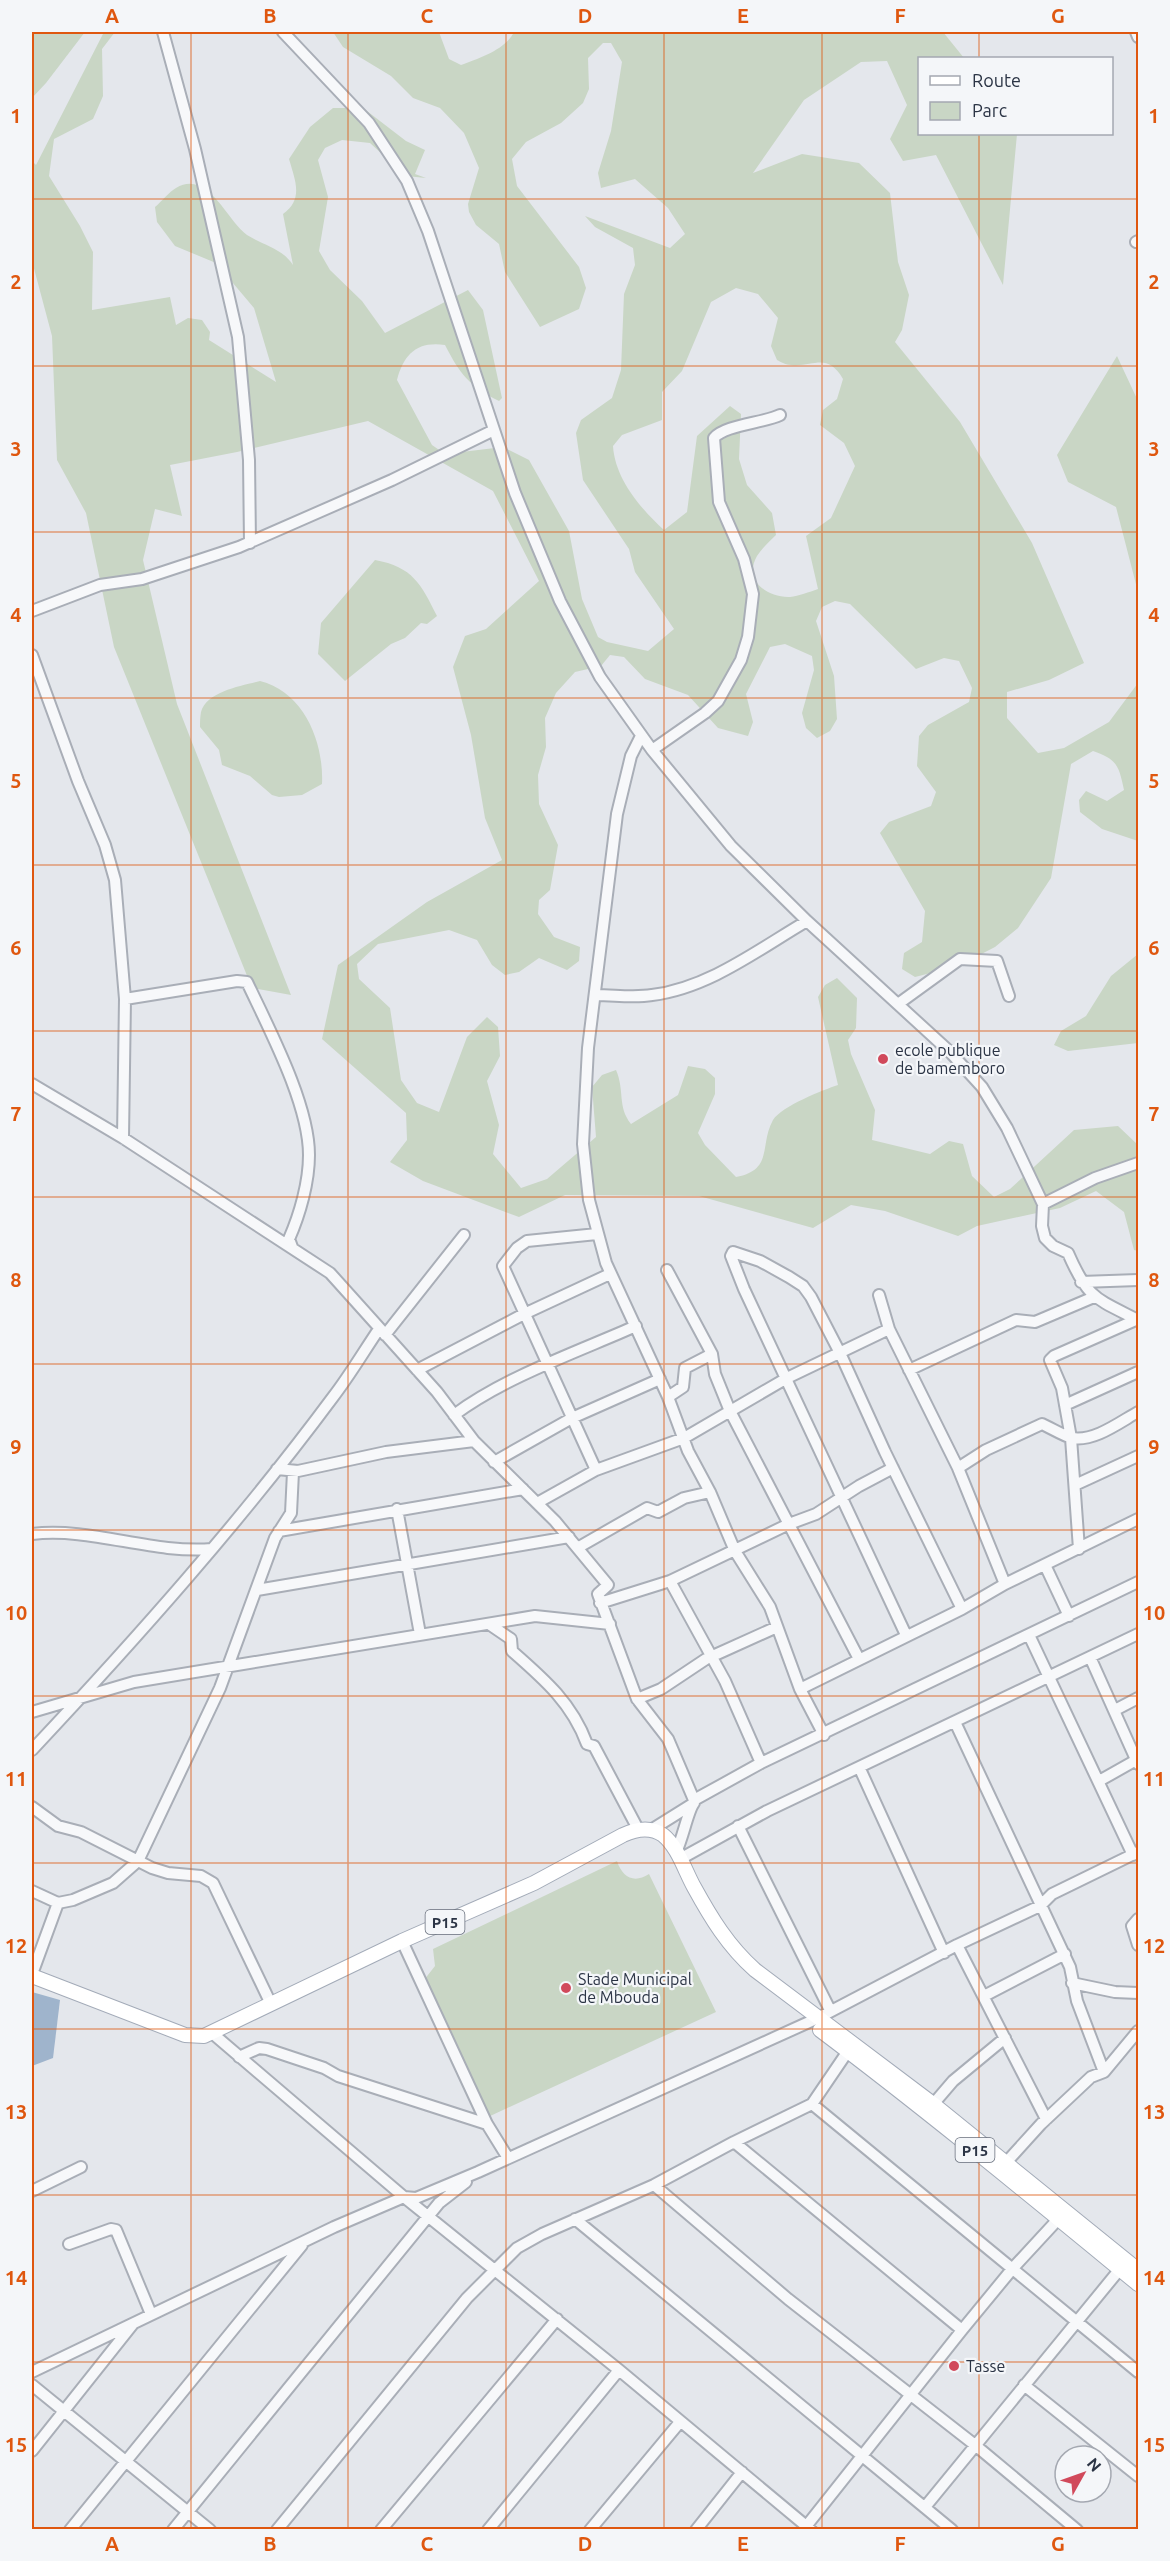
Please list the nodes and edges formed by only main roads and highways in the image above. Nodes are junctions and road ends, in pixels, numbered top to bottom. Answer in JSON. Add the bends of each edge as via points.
{"nodes":[{"id":1,"x":32,"y":1975,"type":"edge"},
{"id":2,"x":818,"y":2016,"type":"junction"},
{"id":3,"x":930,"y":2108,"type":"junction"},
{"id":4,"x":1062,"y":2216,"type":"junction"},
{"id":5,"x":1138,"y":2270,"type":"edge"},
{"id":6,"x":1138,"y":2284,"type":"edge"}],
"edges":[{"from":1,"to":2,"type":"main road","number":"P15","via":[[199,2037],[517,1890],[612,1840],[645,1830],[662,1834],[678,1855],[728,1942],[789,1998]]},
{"from":2,"to":3,"type":"main road","number":"P15"},
{"from":2,"to":3,"type":"main road","number":"P15","via":[[848,2051]]},
{"from":3,"to":4,"type":"main road","number":"P15"},
{"from":4,"to":5,"type":"main road","number":"P15"},
{"from":4,"to":6,"type":"main road","number":"P15"}]}
